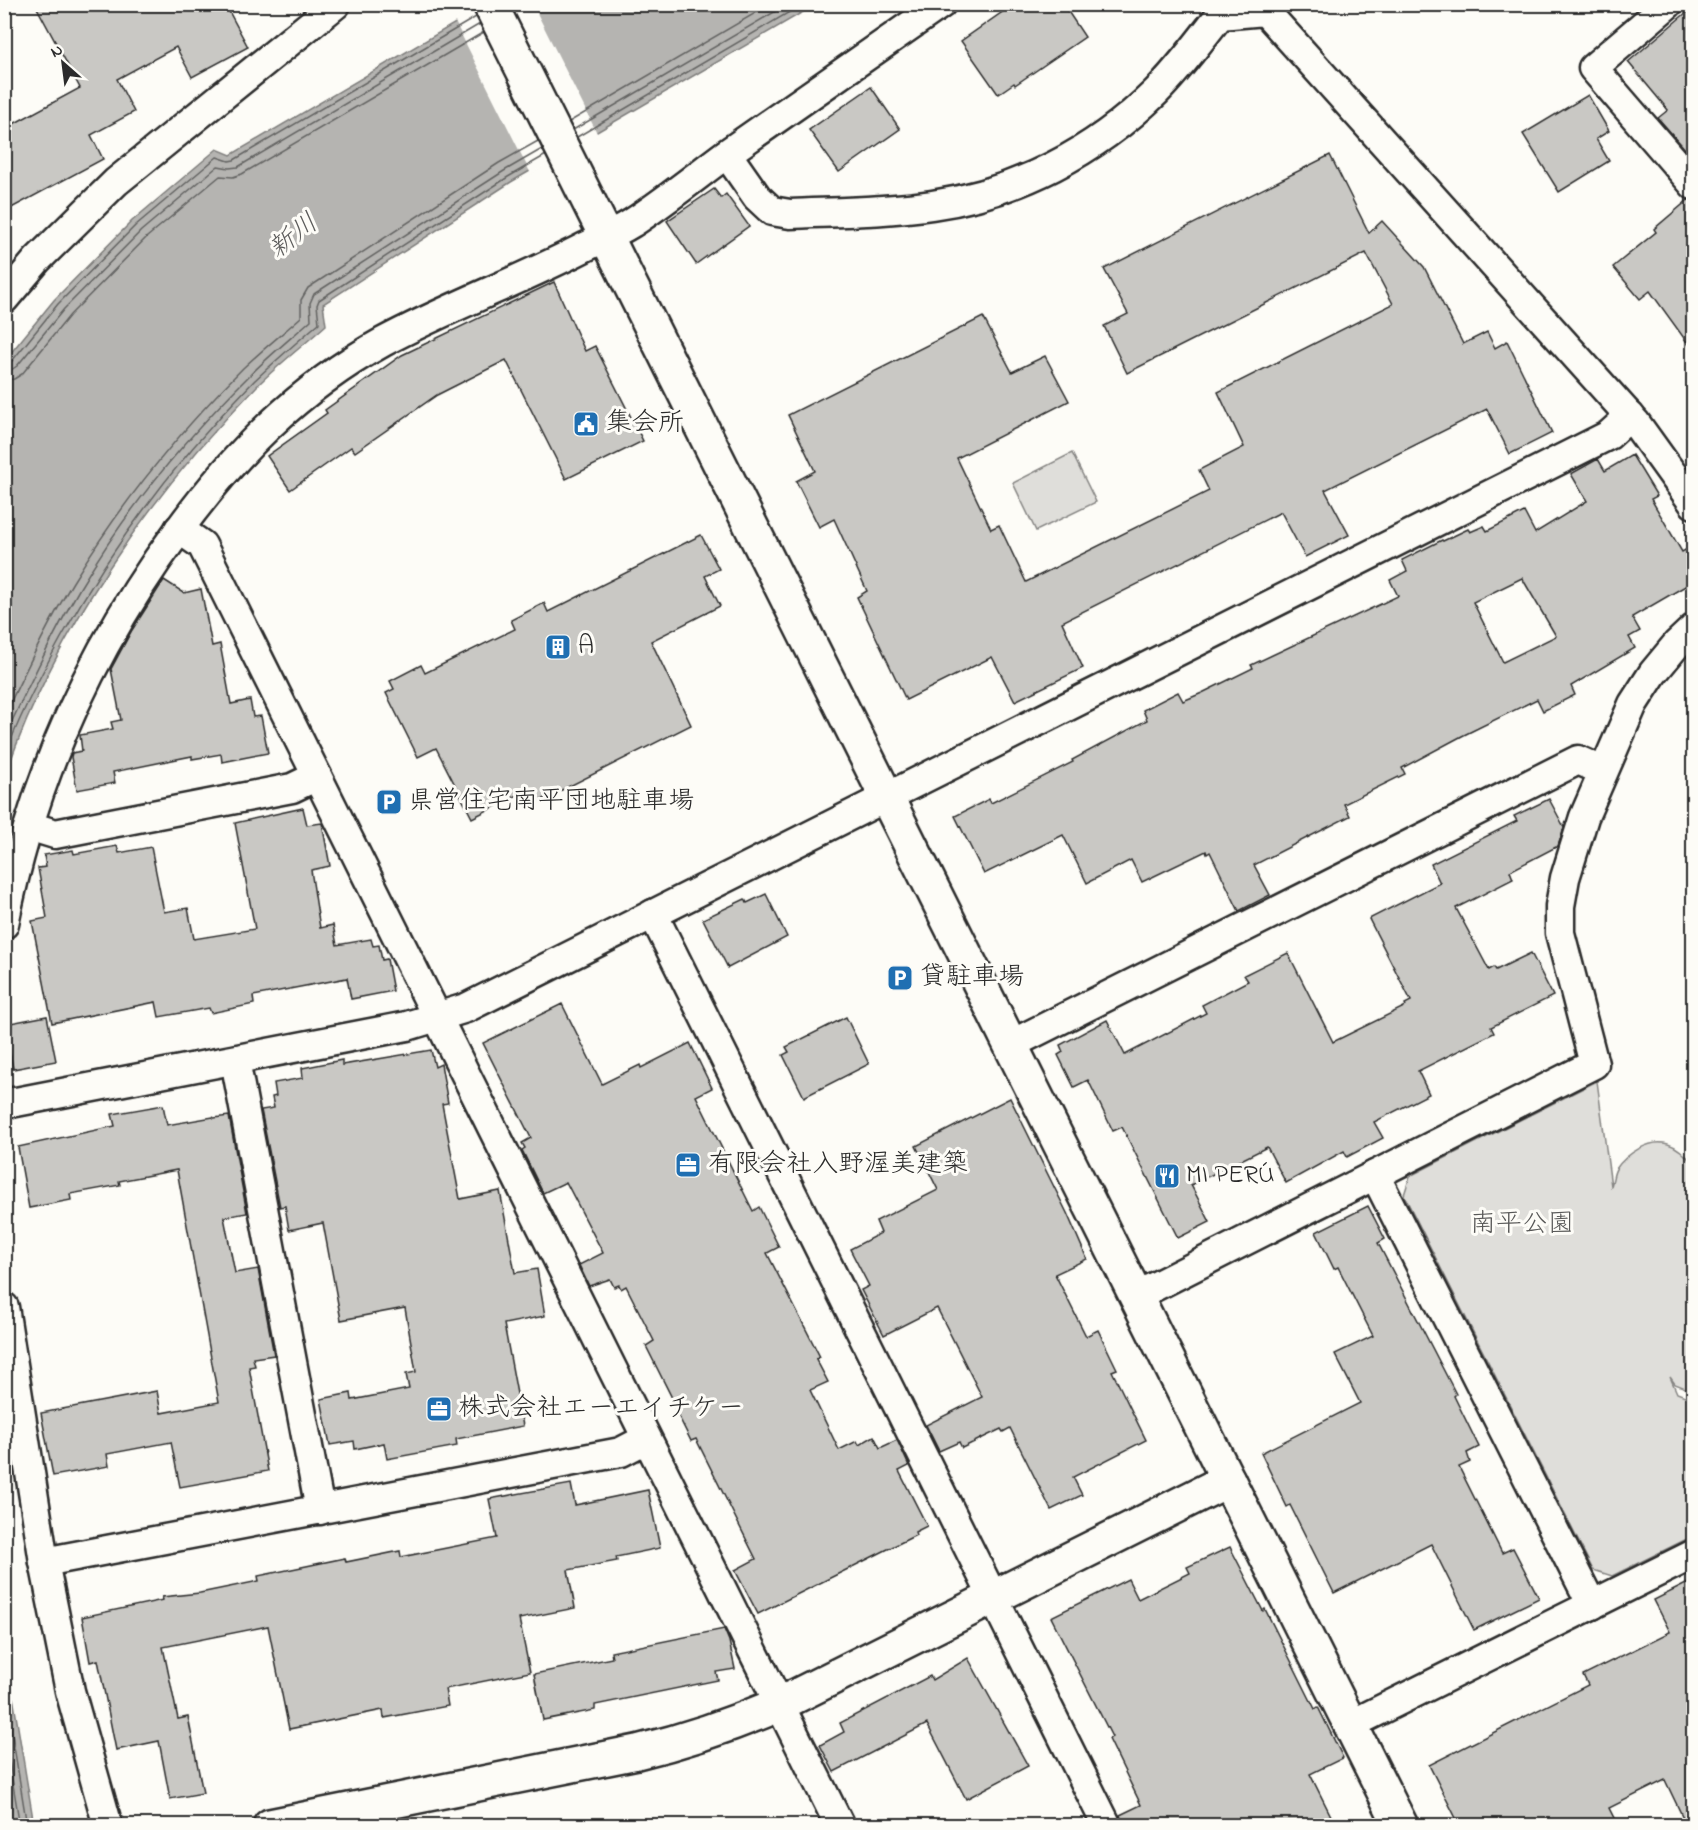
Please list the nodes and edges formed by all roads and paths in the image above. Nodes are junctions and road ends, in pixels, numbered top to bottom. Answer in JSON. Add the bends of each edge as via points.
{"nodes":[{"id":1,"x":336,"y":4,"type":"edge"},
{"id":2,"x":490,"y":4,"type":"edge"},
{"id":3,"x":941,"y":4,"type":"edge"},
{"id":4,"x":1668,"y":4,"type":"edge"},
{"id":5,"x":727,"y":154,"type":"junction"},
{"id":6,"x":1694,"y":185,"type":"edge"},
{"id":7,"x":606,"y":237,"type":"junction"},
{"id":8,"x":4,"y":299,"type":"edge"},
{"id":9,"x":1630,"y":416,"type":"junction"},
{"id":10,"x":1694,"y":504,"type":"edge"},
{"id":11,"x":179,"y":529,"type":"junction"},
{"id":12,"x":1694,"y":628,"type":"edge"},
{"id":13,"x":1603,"y":771,"type":"junction"},
{"id":14,"x":317,"y":776,"type":"junction"},
{"id":15,"x":886,"y":797,"type":"junction"},
{"id":16,"x":29,"y":825,"type":"junction"},
{"id":17,"x":653,"y":914,"type":"junction"},
{"id":18,"x":4,"y":924,"type":"edge"},
{"id":19,"x":436,"y":1017,"type":"junction"},
{"id":20,"x":1010,"y":1045,"type":"junction"},
{"id":21,"x":235,"y":1060,"type":"junction"},
{"id":22,"x":4,"y":1102,"type":"edge"},
{"id":23,"x":1375,"y":1175,"type":"junction"},
{"id":24,"x":1136,"y":1296,"type":"junction"},
{"id":25,"x":4,"y":1306,"type":"edge"},
{"id":26,"x":646,"y":1439,"type":"junction"},
{"id":27,"x":1228,"y":1480,"type":"junction"},
{"id":28,"x":320,"y":1510,"type":"junction"},
{"id":29,"x":1694,"y":1554,"type":"edge"},
{"id":30,"x":44,"y":1562,"type":"junction"},
{"id":31,"x":993,"y":1597,"type":"junction"},
{"id":32,"x":1592,"y":1605,"type":"junction"},
{"id":33,"x":778,"y":1705,"type":"junction"},
{"id":34,"x":1350,"y":1725,"type":"junction"},
{"id":35,"x":108,"y":1826,"type":"edge"},
{"id":36,"x":270,"y":1826,"type":"edge"},
{"id":37,"x":840,"y":1826,"type":"edge"},
{"id":38,"x":1107,"y":1826,"type":"edge"},
{"id":39,"x":1401,"y":1826,"type":"edge"}],
"edges":[{"from":1,"to":8,"type":"street","via":[[116,182]]},
{"from":2,"to":7,"type":"street"},
{"from":3,"to":5,"type":"street"},
{"from":4,"to":6,"type":"street","via":[[1593,68]]},
{"from":5,"to":7,"type":"street","via":[[631,224]]},
{"from":5,"to":9,"type":"street","via":[[757,197],[772,211],[790,214],[900,208],[974,197],[1054,167],[1091,146],[1157,91],[1220,15],[1265,11]]},
{"from":7,"to":11,"type":"street","via":[[383,342],[346,365],[310,390],[245,448]]},
{"from":7,"to":15,"type":"street"},
{"from":9,"to":10,"type":"street"},
{"from":9,"to":15,"type":"street","via":[[1609,435]]},
{"from":11,"to":14,"type":"street","via":[[202,545]]},
{"from":11,"to":16,"type":"street","via":[[153,564],[91,669],[65,724]]},
{"from":12,"to":13,"type":"street","via":[[1653,673],[1633,704]]},
{"from":13,"to":20,"type":"street","via":[[1578,760]]},
{"from":13,"to":23,"type":"street","via":[[1584,817],[1560,906],[1560,933],[1594,1064]]},
{"from":14,"to":16,"type":"street","via":[[292,788],[55,834]]},
{"from":14,"to":19,"type":"street"},
{"from":15,"to":17,"type":"street"},
{"from":15,"to":20,"type":"street"},
{"from":16,"to":18,"type":"street"},
{"from":17,"to":19,"type":"street","via":[[466,1008]]},
{"from":17,"to":31,"type":"street"},
{"from":19,"to":21,"type":"street"},
{"from":19,"to":26,"type":"street"},
{"from":20,"to":24,"type":"street"},
{"from":21,"to":22,"type":"street"},
{"from":21,"to":28,"type":"street"},
{"from":23,"to":24,"type":"street"},
{"from":23,"to":32,"type":"street"},
{"from":24,"to":27,"type":"street"},
{"from":25,"to":30,"type":"street"},
{"from":26,"to":28,"type":"street","via":[[621,1452]]},
{"from":26,"to":33,"type":"street"},
{"from":27,"to":31,"type":"street"},
{"from":27,"to":34,"type":"street"},
{"from":28,"to":30,"type":"street"},
{"from":29,"to":32,"type":"street"},
{"from":30,"to":35,"type":"street","via":[[70,1691]]},
{"from":31,"to":33,"type":"street"},
{"from":31,"to":38,"type":"street"},
{"from":32,"to":34,"type":"street"},
{"from":33,"to":36,"type":"street","via":[[691,1739],[637,1752]]},
{"from":33,"to":37,"type":"street"},
{"from":34,"to":39,"type":"street"}]}
